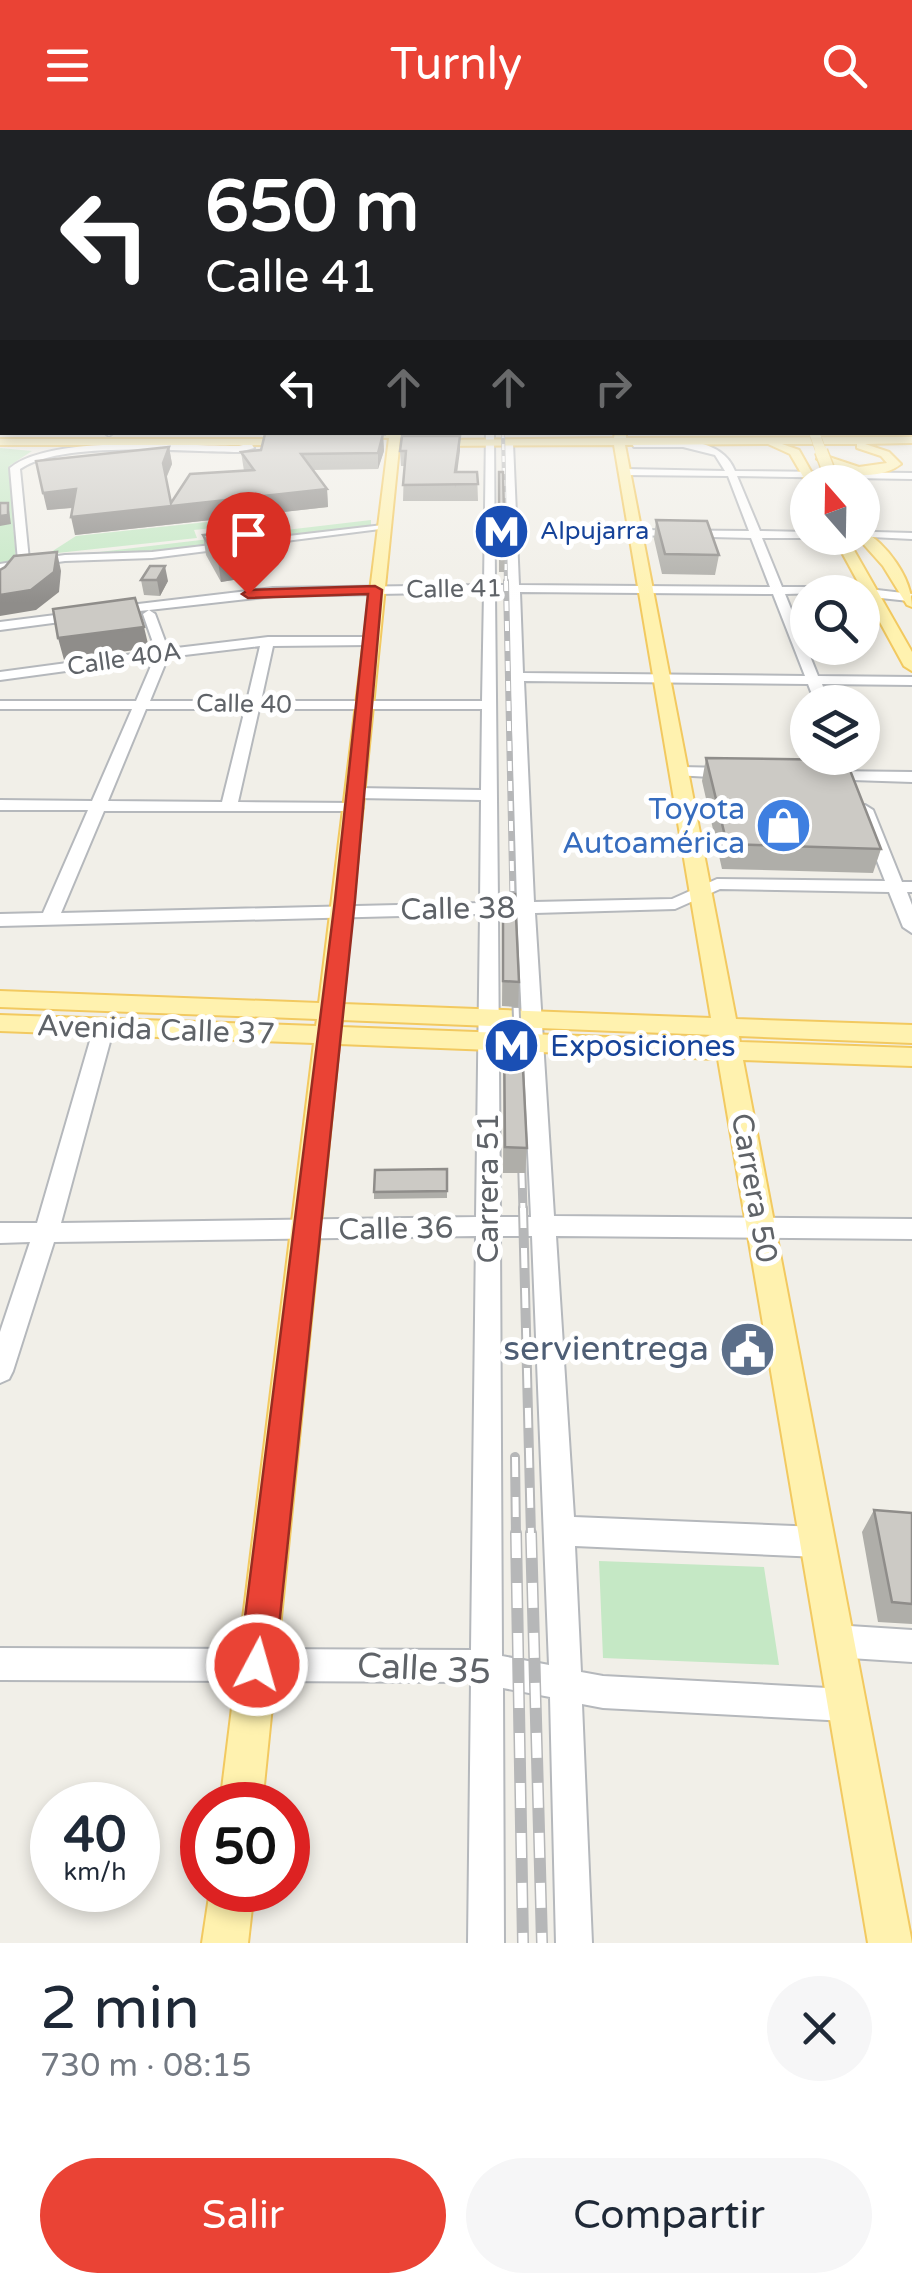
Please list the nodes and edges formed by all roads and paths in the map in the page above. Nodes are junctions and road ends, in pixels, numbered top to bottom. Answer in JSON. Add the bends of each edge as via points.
{"nodes":[{"id":1,"x":801,"y":435,"type":"edge"},
{"id":2,"x":815,"y":435,"type":"edge"},
{"id":3,"x":862,"y":435,"type":"edge"},
{"id":4,"x":874,"y":435,"type":"edge"},
{"id":5,"x":109,"y":437,"type":"edge"},
{"id":6,"x":255,"y":437,"type":"edge"},
{"id":7,"x":395,"y":437,"type":"edge"},
{"id":8,"x":490,"y":437,"type":"edge"},
{"id":9,"x":353,"y":438,"type":"edge"},
{"id":10,"x":728,"y":438,"type":"junction"},
{"id":11,"x":767,"y":438,"type":"edge"},
{"id":12,"x":0,"y":440,"type":"edge"},
{"id":13,"x":623,"y":440,"type":"edge"},
{"id":14,"x":832,"y":441,"type":"junction"},
{"id":15,"x":508,"y":444,"type":"junction"},
{"id":16,"x":65,"y":446,"type":"junction"},
{"id":17,"x":706,"y":448,"type":"junction"},
{"id":18,"x":789,"y":449,"type":"junction"},
{"id":19,"x":80,"y":450,"type":"junction"},
{"id":20,"x":127,"y":450,"type":"junction"},
{"id":21,"x":32,"y":451,"type":"junction"},
{"id":22,"x":823,"y":459,"type":"junction"},
{"id":23,"x":801,"y":465,"type":"edge"},
{"id":24,"x":808,"y":465,"type":"edge"},
{"id":25,"x":828,"y":465,"type":"edge"},
{"id":26,"x":625,"y":472,"type":"junction"},
{"id":27,"x":732,"y":473,"type":"junction"},
{"id":28,"x":912,"y":476,"type":"edge"},
{"id":29,"x":790,"y":478,"type":"edge"},
{"id":30,"x":880,"y":478,"type":"edge"},
{"id":31,"x":383,"y":528,"type":"junction"},
{"id":32,"x":636,"y":532,"type":"junction"},
{"id":33,"x":756,"y":534,"type":"junction"},
{"id":34,"x":790,"y":535,"type":"edge"},
{"id":35,"x":880,"y":535,"type":"edge"},
{"id":36,"x":912,"y":536,"type":"edge"},
{"id":37,"x":880,"y":552,"type":"edge"},
{"id":38,"x":851,"y":555,"type":"edge"},
{"id":39,"x":855,"y":555,"type":"edge"},
{"id":40,"x":24,"y":563,"type":"junction"},
{"id":41,"x":858,"y":565,"type":"junction"},
{"id":42,"x":0,"y":567,"type":"edge"},
{"id":43,"x":862,"y":575,"type":"edge"},
{"id":44,"x":512,"y":591,"type":"junction"},
{"id":45,"x":490,"y":592,"type":"junction"},
{"id":46,"x":647,"y":592,"type":"junction"},
{"id":47,"x":375,"y":593,"type":"junction"},
{"id":48,"x":779,"y":593,"type":"junction"},
{"id":49,"x":790,"y":594,"type":"edge"},
{"id":50,"x":790,"y":594,"type":"edge"},
{"id":51,"x":880,"y":598,"type":"edge"},
{"id":52,"x":911,"y":599,"type":"edge"},
{"id":53,"x":198,"y":600,"type":"junction"},
{"id":54,"x":184,"y":609,"type":"junction"},
{"id":55,"x":149,"y":614,"type":"junction"},
{"id":56,"x":880,"y":614,"type":"edge"},
{"id":57,"x":0,"y":630,"type":"edge"},
{"id":58,"x":268,"y":641,"type":"junction"},
{"id":59,"x":369,"y":641,"type":"junction"},
{"id":60,"x":163,"y":653,"type":"junction"},
{"id":61,"x":912,"y":666,"type":"edge"},
{"id":62,"x":0,"y":676,"type":"edge"},
{"id":63,"x":516,"y":677,"type":"junction"},
{"id":64,"x":663,"y":680,"type":"junction"},
{"id":65,"x":912,"y":680,"type":"edge"},
{"id":66,"x":814,"y":682,"type":"junction"},
{"id":67,"x":815,"y":685,"type":"edge"},
{"id":68,"x":142,"y":704,"type":"junction"},
{"id":69,"x":253,"y":704,"type":"junction"},
{"id":70,"x":0,"y":705,"type":"edge"},
{"id":71,"x":488,"y":705,"type":"junction"},
{"id":72,"x":364,"y":706,"type":"junction"},
{"id":73,"x":680,"y":772,"type":"junction"},
{"id":74,"x":737,"y":774,"type":"edge"},
{"id":75,"x":813,"y":775,"type":"edge"},
{"id":76,"x":852,"y":776,"type":"junction"},
{"id":77,"x":912,"y":777,"type":"edge"},
{"id":78,"x":487,"y":795,"type":"junction"},
{"id":79,"x":355,"y":800,"type":"junction"},
{"id":80,"x":0,"y":805,"type":"edge"},
{"id":81,"x":96,"y":806,"type":"junction"},
{"id":82,"x":229,"y":807,"type":"junction"},
{"id":83,"x":904,"y":887,"type":"edge"},
{"id":84,"x":702,"y":891,"type":"junction"},
{"id":85,"x":486,"y":908,"type":"junction"},
{"id":86,"x":526,"y":908,"type":"junction"},
{"id":87,"x":344,"y":910,"type":"junction"},
{"id":88,"x":50,"y":918,"type":"junction"},
{"id":89,"x":0,"y":920,"type":"edge"},
{"id":90,"x":912,"y":927,"type":"edge"},
{"id":91,"x":0,"y":999,"type":"edge"},
{"id":92,"x":8,"y":1025,"type":"edge"},
{"id":93,"x":330,"y":1025,"type":"junction"},
{"id":94,"x":104,"y":1027,"type":"junction"},
{"id":95,"x":487,"y":1031,"type":"junction"},
{"id":96,"x":533,"y":1032,"type":"junction"},
{"id":97,"x":912,"y":1034,"type":"edge"},
{"id":98,"x":728,"y":1039,"type":"junction"},
{"id":99,"x":912,"y":1057,"type":"edge"},
{"id":100,"x":761,"y":1225,"type":"junction"},
{"id":101,"x":546,"y":1226,"type":"junction"},
{"id":102,"x":488,"y":1227,"type":"junction"},
{"id":103,"x":912,"y":1228,"type":"edge"},
{"id":104,"x":306,"y":1230,"type":"junction"},
{"id":105,"x":45,"y":1233,"type":"junction"},
{"id":106,"x":0,"y":1234,"type":"edge"},
{"id":107,"x":0,"y":1371,"type":"edge"},
{"id":108,"x":560,"y":1532,"type":"junction"},
{"id":109,"x":819,"y":1542,"type":"junction"},
{"id":110,"x":834,"y":1641,"type":"junction"},
{"id":111,"x":912,"y":1646,"type":"edge"},
{"id":112,"x":0,"y":1664,"type":"edge"},
{"id":113,"x":257,"y":1665,"type":"junction"},
{"id":114,"x":487,"y":1669,"type":"junction"},
{"id":115,"x":564,"y":1685,"type":"junction"},
{"id":116,"x":846,"y":1705,"type":"junction"},
{"id":117,"x":244,"y":1782,"type":"edge"},
{"id":118,"x":230,"y":1912,"type":"edge"},
{"id":119,"x":226,"y":1943,"type":"edge"},
{"id":120,"x":486,"y":1943,"type":"edge"},
{"id":121,"x":574,"y":1943,"type":"edge"},
{"id":122,"x":890,"y":1943,"type":"edge"}],
"edges":[{"from":1,"to":24,"type":"main road"},
{"from":2,"to":22,"type":"main road","bridge":true},
{"from":3,"to":14,"type":"main road"},
{"from":4,"to":14,"type":"main road"},
{"from":5,"to":6,"type":"main road"},
{"from":5,"to":12,"type":"main road"},
{"from":5,"to":16,"type":"main road"},
{"from":5,"to":20,"type":"main road"},
{"from":6,"to":9,"type":"main road"},
{"from":6,"to":20,"type":"street","via":[[238,450]]},
{"from":7,"to":8,"type":"main road"},
{"from":7,"to":9,"type":"main road"},
{"from":7,"to":31,"type":"main road"},
{"from":8,"to":13,"type":"main road"},
{"from":8,"to":15,"type":"main road"},
{"from":8,"to":45,"type":"street","name":"Carrera 51"},
{"from":9,"to":12,"type":"main road"},
{"from":10,"to":11,"type":"main road"},
{"from":10,"to":13,"type":"main road"},
{"from":10,"to":14,"type":"main road"},
{"from":11,"to":13,"type":"main road"},
{"from":11,"to":14,"type":"main road"},
{"from":11,"to":18,"type":"main road"},
{"from":12,"to":21,"type":"main road"},
{"from":13,"to":15,"type":"main road"},
{"from":13,"to":17,"type":"street"},
{"from":13,"to":26,"type":"main road","name":"Carrera 50"},
{"from":14,"to":22,"type":"main road","via":[[885,454],[894,464],[849,469]]},
{"from":15,"to":44,"type":"street","name":"Carrera 51"},
{"from":16,"to":19,"type":"main road"},
{"from":16,"to":21,"type":"main road"},
{"from":17,"to":18,"type":"main road"},
{"from":17,"to":27,"type":"street","via":[[720,452]]},
{"from":18,"to":23,"type":"main road"},
{"from":19,"to":20,"type":"street"},
{"from":19,"to":21,"type":"street"},
{"from":21,"to":40,"type":"street","via":[[15,468]]},
{"from":22,"to":25,"type":"main road","bridge":true},
{"from":26,"to":27,"type":"street"},
{"from":26,"to":32,"type":"main road","name":"Carrera 50"},
{"from":27,"to":29,"type":"street"},
{"from":27,"to":33,"type":"street"},
{"from":28,"to":30,"type":"street"},
{"from":31,"to":40,"type":"street"},
{"from":31,"to":47,"type":"main road"},
{"from":32,"to":33,"type":"street"},
{"from":32,"to":46,"type":"main road","name":"Carrera 50"},
{"from":33,"to":34,"type":"street"},
{"from":33,"to":48,"type":"street"},
{"from":35,"to":36,"type":"street"},
{"from":37,"to":52,"type":"main road"},
{"from":38,"to":41,"type":"main road"},
{"from":39,"to":41,"type":"main road"},
{"from":40,"to":42,"type":"street"},
{"from":41,"to":43,"type":"main road"},
{"from":44,"to":45,"type":"street","name":"Calle 41"},
{"from":44,"to":46,"type":"street","name":"Calle 41"},
{"from":44,"to":63,"type":"street","name":"Carrera 51"},
{"from":45,"to":47,"type":"street","name":"Calle 41"},
{"from":45,"to":71,"type":"street","name":"Carrera 51"},
{"from":46,"to":48,"type":"street","name":"Calle 41"},
{"from":46,"to":64,"type":"main road","name":"Carrera 50"},
{"from":47,"to":53,"type":"street","name":"Calle 41"},
{"from":47,"to":54,"type":"street","name":"Calle 41"},
{"from":47,"to":59,"type":"main road"},
{"from":48,"to":49,"type":"street","name":"Calle 41"},
{"from":48,"to":50,"type":"street","name":"Calle 41"},
{"from":48,"to":66,"type":"street"},
{"from":51,"to":52,"type":"street","name":"Calle 41"},
{"from":53,"to":54,"type":"street"},
{"from":53,"to":57,"type":"street","name":"Calle 41"},
{"from":54,"to":55,"type":"street","name":"Calle 41"},
{"from":55,"to":57,"type":"street","name":"Calle 41"},
{"from":55,"to":60,"type":"street"},
{"from":56,"to":61,"type":"main road"},
{"from":58,"to":59,"type":"street","name":"Calle 40A"},
{"from":58,"to":60,"type":"street","name":"Calle 40A"},
{"from":58,"to":69,"type":"street"},
{"from":59,"to":72,"type":"main road"},
{"from":60,"to":62,"type":"street","name":"Calle 40A"},
{"from":60,"to":68,"type":"street"},
{"from":63,"to":64,"type":"street"},
{"from":63,"to":86,"type":"street","name":"Carrera 51"},
{"from":64,"to":66,"type":"street"},
{"from":64,"to":73,"type":"main road","name":"Carrera 50"},
{"from":65,"to":66,"type":"street"},
{"from":66,"to":67,"type":"street"},
{"from":68,"to":69,"type":"street","name":"Calle 40"},
{"from":68,"to":70,"type":"street","name":"Calle 40"},
{"from":68,"to":81,"type":"street"},
{"from":69,"to":72,"type":"street","name":"Calle 40"},
{"from":69,"to":82,"type":"street"},
{"from":71,"to":72,"type":"street","name":"Calle 40"},
{"from":71,"to":78,"type":"street","name":"Carrera 51"},
{"from":72,"to":79,"type":"main road"},
{"from":73,"to":74,"type":"street"},
{"from":73,"to":84,"type":"main road","name":"Carrera 50"},
{"from":75,"to":76,"type":"street"},
{"from":76,"to":77,"type":"street"},
{"from":76,"to":83,"type":"street"},
{"from":78,"to":79,"type":"street"},
{"from":78,"to":85,"type":"street","name":"Carrera 51"},
{"from":79,"to":82,"type":"street"},
{"from":79,"to":87,"type":"main road"},
{"from":80,"to":81,"type":"street"},
{"from":81,"to":82,"type":"street"},
{"from":81,"to":88,"type":"street"},
{"from":83,"to":84,"type":"street","name":"Calle 38","via":[[723,884]]},
{"from":83,"to":90,"type":"street"},
{"from":84,"to":86,"type":"street","name":"Calle 38","via":[[675,904]]},
{"from":84,"to":98,"type":"main road","name":"Carrera 50"},
{"from":85,"to":86,"type":"street","name":"Calle 38"},
{"from":85,"to":87,"type":"street","name":"Calle 38"},
{"from":85,"to":95,"type":"street","name":"Carrera 51"},
{"from":86,"to":96,"type":"street","name":"Carrera 51"},
{"from":87,"to":88,"type":"street","name":"Calle 38"},
{"from":87,"to":93,"type":"main road"},
{"from":88,"to":89,"type":"street","name":"Calle 38"},
{"from":91,"to":93,"type":"main road","name":"Avenida Calle 37"},
{"from":92,"to":94,"type":"main road","name":"Avenida Calle 37"},
{"from":93,"to":94,"type":"main road","name":"Avenida Calle 37"},
{"from":93,"to":95,"type":"main road","name":"Avenida Calle 37"},
{"from":93,"to":104,"type":"main road"},
{"from":94,"to":105,"type":"street"},
{"from":95,"to":96,"type":"main road","name":"Avenida Calle 37"},
{"from":95,"to":102,"type":"street","name":"Carrera 51"},
{"from":96,"to":98,"type":"main road","name":"Avenida Calle 37"},
{"from":96,"to":101,"type":"street","name":"Carrera 51"},
{"from":97,"to":98,"type":"main road","name":"Avenida Calle 37"},
{"from":98,"to":99,"type":"main road","name":"Avenida Calle 37"},
{"from":98,"to":100,"type":"main road","name":"Carrera 50"},
{"from":100,"to":101,"type":"street","name":"Calle 36"},
{"from":100,"to":103,"type":"street","name":"Calle 36"},
{"from":100,"to":109,"type":"main road","name":"Carrera 50"},
{"from":101,"to":102,"type":"street","name":"Calle 36"},
{"from":101,"to":108,"type":"street","name":"Carrera 51"},
{"from":102,"to":104,"type":"street","name":"Calle 36"},
{"from":102,"to":114,"type":"street","name":"Carrera 51"},
{"from":104,"to":105,"type":"street","name":"Calle 36"},
{"from":104,"to":113,"type":"main road"},
{"from":105,"to":106,"type":"street","name":"Calle 36"},
{"from":105,"to":107,"type":"street"},
{"from":108,"to":109,"type":"street"},
{"from":108,"to":115,"type":"street","name":"Carrera 51"},
{"from":109,"to":110,"type":"main road","name":"Carrera 50"},
{"from":110,"to":111,"type":"street"},
{"from":110,"to":116,"type":"main road","name":"Carrera 50"},
{"from":112,"to":113,"type":"street","name":"Calle 35"},
{"from":113,"to":114,"type":"street","name":"Calle 35"},
{"from":113,"to":117,"type":"main road"},
{"from":114,"to":115,"type":"street","name":"Calle 35"},
{"from":114,"to":120,"type":"street","name":"Carrera 51"},
{"from":115,"to":116,"type":"street","name":"Calle 35"},
{"from":115,"to":121,"type":"street","name":"Carrera 51"},
{"from":116,"to":122,"type":"main road","name":"Carrera 50"},
{"from":118,"to":119,"type":"main road"}]}
